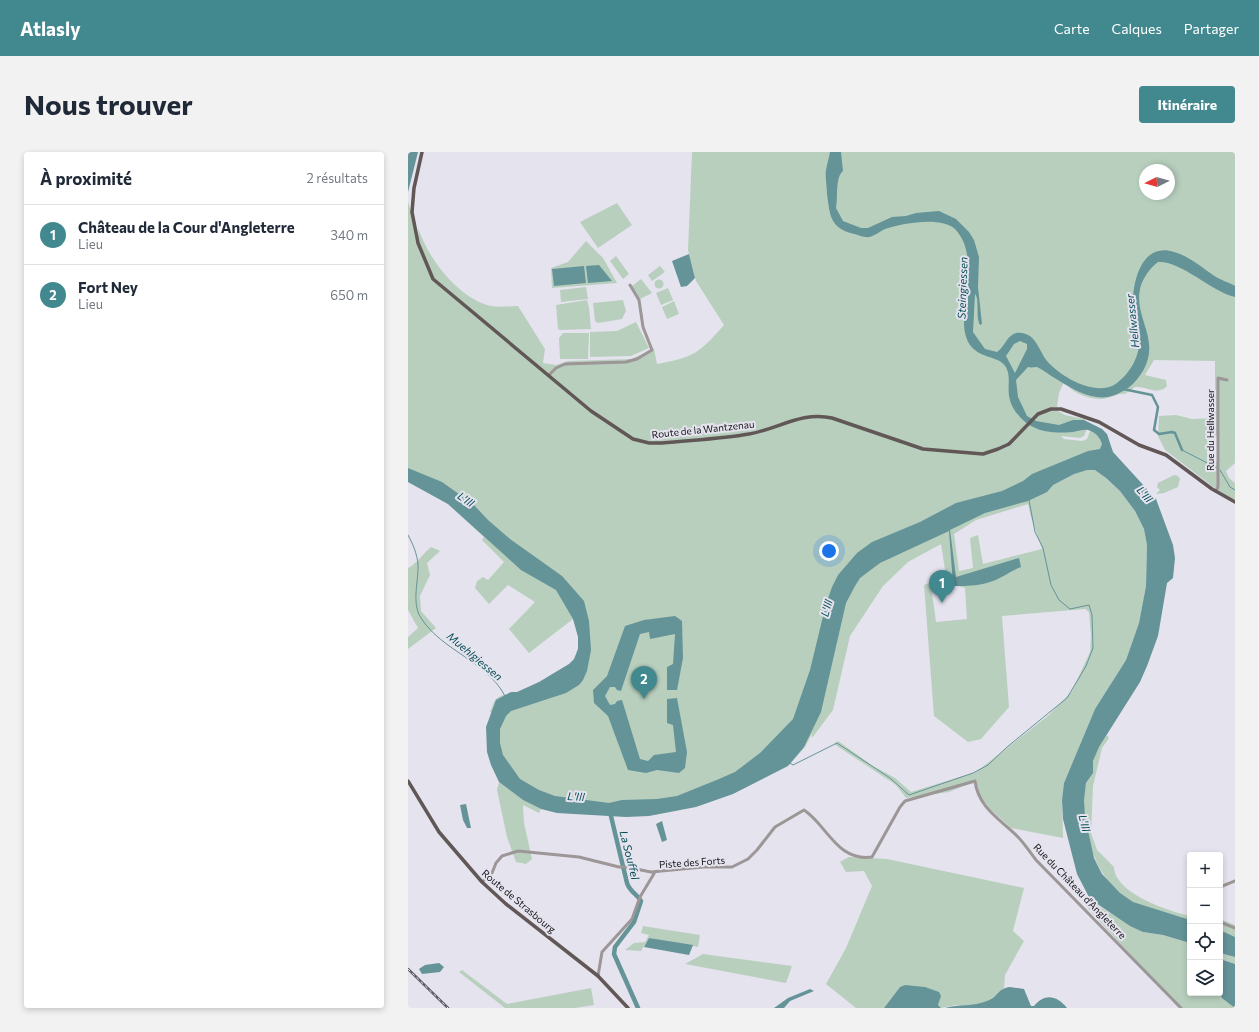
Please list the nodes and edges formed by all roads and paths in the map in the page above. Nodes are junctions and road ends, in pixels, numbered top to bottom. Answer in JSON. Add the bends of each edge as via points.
{"nodes":[{"id":1,"x":422,"y":152,"type":"edge"},
{"id":2,"x":630,"y":285,"type":"dead end"},
{"id":3,"x":549,"y":375,"type":"junction"},
{"id":4,"x":1227,"y":380,"type":"dead end"},
{"id":5,"x":1216,"y":491,"type":"junction"},
{"id":6,"x":1235,"y":502,"type":"edge"},
{"id":7,"x":408,"y":780,"type":"edge"},
{"id":8,"x":975,"y":781,"type":"joint"},
{"id":9,"x":655,"y":872,"type":"junction"},
{"id":10,"x":482,"y":882,"type":"junction"},
{"id":11,"x":1235,"y":882,"type":"edge"},
{"id":12,"x":1223,"y":886,"type":"edge"},
{"id":13,"x":1223,"y":923,"type":"edge"},
{"id":14,"x":1235,"y":928,"type":"edge"},
{"id":15,"x":598,"y":976,"type":"junction"},
{"id":16,"x":621,"y":1000,"type":"junction"},
{"id":17,"x":624,"y":1008,"type":"edge"},
{"id":18,"x":628,"y":1008,"type":"edge"},
{"id":19,"x":1181,"y":1008,"type":"edge"}],
"edges":[{"from":1,"to":3,"type":"main road","name":"Route de la Wantzenau","via":[[412,212],[418,243],[430,274],[438,285]]},
{"from":2,"to":3,"type":"street","via":[[639,300],[643,327],[652,350],[626,362],[565,364]]},
{"from":3,"to":5,"type":"main road","name":"Route de la Wantzenau","via":[[591,411],[622,433],[649,443],[747,434],[800,418],[819,416],[832,418],[923,449],[983,454],[1009,444],[1033,419],[1045,410],[1055,408],[1099,422],[1139,445],[1166,455]]},
{"from":4,"to":5,"type":"street","name":"Rue du Hellwasser","via":[[1218,378]]},
{"from":5,"to":6,"type":"main road","name":"Route de la Wantzenau"},
{"from":7,"to":10,"type":"main road","name":"Route de Strasbourg","via":[[439,832]]},
{"from":8,"to":9,"type":"street","name":"Piste des Forts","via":[[905,800],[872,857],[852,855],[841,850],[804,810],[775,827],[758,850],[737,865]]},
{"from":8,"to":19,"type":"street","name":"Rue du Château d'Angleterre","via":[[978,797],[989,811],[1015,834],[1036,860]]},
{"from":9,"to":10,"type":"street","name":"Piste des Forts","via":[[579,857],[513,852],[499,859],[492,873]]},
{"from":9,"to":15,"type":"street","via":[[628,924],[602,952]]},
{"from":10,"to":15,"type":"main road","name":"Route de Strasbourg"},
{"from":11,"to":12,"type":"street"},
{"from":13,"to":14,"type":"street"},
{"from":15,"to":16,"type":"main road","name":"Route de Strasbourg"},
{"from":16,"to":17,"type":"main road"},
{"from":16,"to":18,"type":"main road","name":"Route de Strasbourg"}]}
